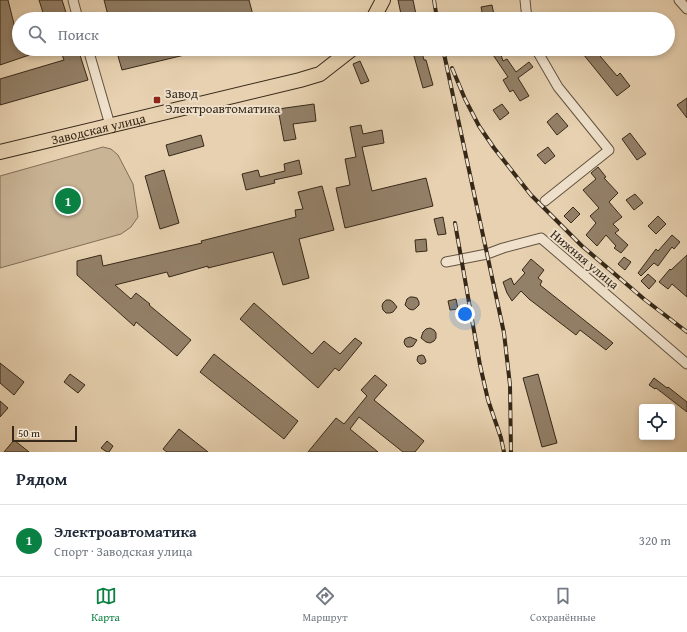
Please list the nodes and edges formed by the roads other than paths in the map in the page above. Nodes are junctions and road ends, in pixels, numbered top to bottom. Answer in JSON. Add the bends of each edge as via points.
{"nodes":[{"id":1,"x":73,"y":0,"type":"edge"},
{"id":2,"x":383,"y":0,"type":"edge"},
{"id":3,"x":525,"y":0,"type":"edge"},
{"id":4,"x":679,"y":0,"type":"edge"},
{"id":5,"x":687,"y":9,"type":"edge"},
{"id":6,"x":76,"y":12,"type":"edge"},
{"id":7,"x":377,"y":12,"type":"edge"},
{"id":8,"x":526,"y":12,"type":"edge"},
{"id":9,"x":90,"y":56,"type":"edge"},
{"id":10,"x":343,"y":56,"type":"edge"},
{"id":11,"x":540,"y":56,"type":"edge"},
{"id":12,"x":110,"y":125,"type":"junction"},
{"id":13,"x":0,"y":152,"type":"edge"},
{"id":14,"x":544,"y":201,"type":"dead end"},
{"id":15,"x":446,"y":262,"type":"dead end"},
{"id":16,"x":687,"y":364,"type":"edge"}],
"edges":[{"from":1,"to":6,"type":"street"},
{"from":2,"to":7,"type":"main road"},
{"from":3,"to":8,"type":"street"},
{"from":4,"to":5,"type":"street"},
{"from":9,"to":12,"type":"street"},
{"from":10,"to":12,"type":"main road","name":"Заводская улица","via":[[320,74],[300,80]]},
{"from":11,"to":14,"type":"street","via":[[558,87],[609,150]]},
{"from":12,"to":13,"type":"main road","name":"Заводская улица"},
{"from":15,"to":16,"type":"street","name":"Нижняя улица","via":[[487,254],[541,238]]}]}
